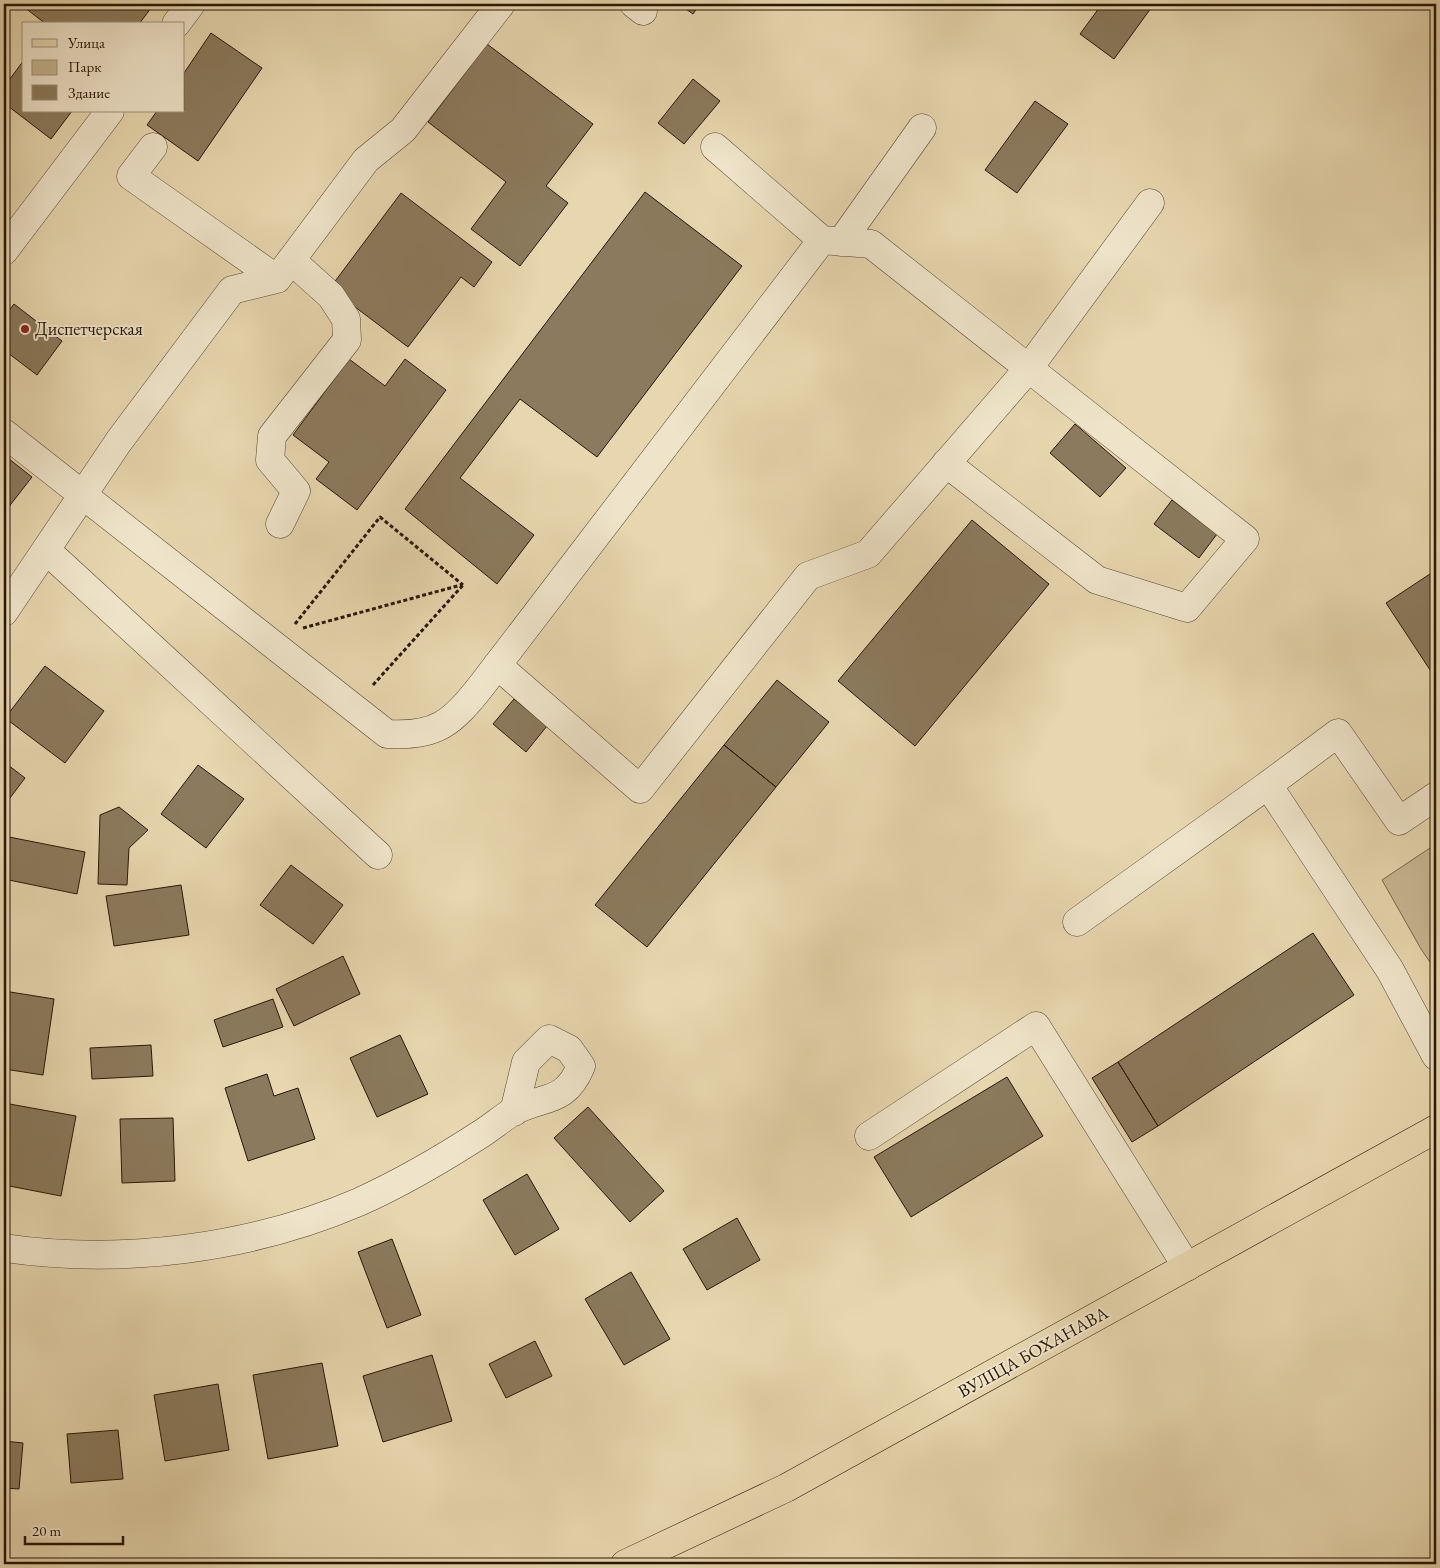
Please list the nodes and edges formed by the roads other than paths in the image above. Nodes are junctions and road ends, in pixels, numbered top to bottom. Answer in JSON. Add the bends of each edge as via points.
{"nodes":[{"id":1,"x":192,"y":4,"type":"edge"},
{"id":2,"x":501,"y":4,"type":"edge"},
{"id":3,"x":178,"y":22,"type":"edge"},
{"id":4,"x":109,"y":112,"type":"edge"},
{"id":5,"x":922,"y":128,"type":"dead end"},
{"id":6,"x":154,"y":147,"type":"dead end"},
{"id":7,"x":715,"y":147,"type":"dead end"},
{"id":8,"x":1150,"y":203,"type":"dead end"},
{"id":9,"x":832,"y":241,"type":"junction"},
{"id":10,"x":4,"y":251,"type":"edge"},
{"id":11,"x":284,"y":269,"type":"junction"},
{"id":12,"x":1028,"y":370,"type":"junction"},
{"id":13,"x":4,"y":433,"type":"edge"},
{"id":14,"x":946,"y":463,"type":"junction"},
{"id":15,"x":83,"y":495,"type":"junction"},
{"id":16,"x":280,"y":524,"type":"dead end"},
{"id":17,"x":46,"y":550,"type":"junction"},
{"id":18,"x":4,"y":612,"type":"edge"},
{"id":19,"x":497,"y":665,"type":"junction"},
{"id":20,"x":1268,"y":785,"type":"junction"},
{"id":21,"x":1436,"y":796,"type":"edge"},
{"id":22,"x":378,"y":855,"type":"dead end"},
{"id":23,"x":1077,"y":922,"type":"dead end"},
{"id":24,"x":1436,"y":1056,"type":"edge"},
{"id":25,"x":514,"y":1112,"type":"dead end"},
{"id":26,"x":1436,"y":1129,"type":"edge"},
{"id":27,"x":869,"y":1136,"type":"dead end"},
{"id":28,"x":4,"y":1248,"type":"edge"},
{"id":29,"x":1187,"y":1267,"type":"junction"},
{"id":30,"x":625,"y":1564,"type":"edge"}],
"edges":[{"from":1,"to":3,"type":"street"},
{"from":2,"to":11,"type":"street","via":[[403,130],[366,160]]},
{"from":4,"to":10,"type":"street"},
{"from":5,"to":9,"type":"street"},
{"from":6,"to":11,"type":"street","via":[[131,176]]},
{"from":7,"to":9,"type":"street"},
{"from":8,"to":12,"type":"street"},
{"from":9,"to":12,"type":"street","via":[[871,244]]},
{"from":9,"to":19,"type":"street"},
{"from":11,"to":15,"type":"street","via":[[232,290]]},
{"from":11,"to":16,"type":"street","via":[[331,296],[346,319],[347,340],[272,436],[270,460],[296,491]]},
{"from":12,"to":14,"type":"street"},
{"from":12,"to":14,"type":"street","via":[[1245,539],[1187,608],[1097,580]]},
{"from":13,"to":15,"type":"street"},
{"from":14,"to":19,"type":"street","via":[[868,554],[808,576],[640,789]]},
{"from":15,"to":17,"type":"street"},
{"from":15,"to":19,"type":"street","via":[[387,734],[413,736],[440,727],[460,712]]},
{"from":17,"to":18,"type":"street"},
{"from":17,"to":22,"type":"street"},
{"from":20,"to":21,"type":"street","via":[[1338,733],[1399,821]]},
{"from":20,"to":23,"type":"street"},
{"from":20,"to":24,"type":"street","via":[[1390,970]]},
{"from":25,"to":28,"type":"street","via":[[359,1202],[281,1229],[190,1249],[118,1255],[48,1254]]},
{"from":26,"to":29,"type":"main road","name":"ВУЛІЦА БОХАНАВА"},
{"from":27,"to":29,"type":"street","via":[[1036,1026]]},
{"from":29,"to":30,"type":"main road","name":"ВУЛІЦА БОХАНАВА","via":[[786,1488]]}]}
